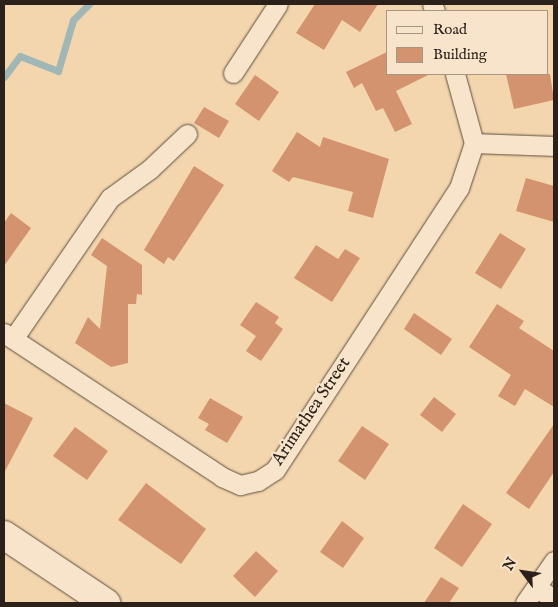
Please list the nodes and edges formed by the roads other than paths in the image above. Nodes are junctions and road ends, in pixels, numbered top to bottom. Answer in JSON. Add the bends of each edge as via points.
{"nodes":[{"id":1,"x":278,"y":4,"type":"edge"},
{"id":2,"x":233,"y":73,"type":"dead end"},
{"id":3,"x":455,"y":75,"type":"edge"},
{"id":4,"x":187,"y":134,"type":"dead end"},
{"id":5,"x":474,"y":143,"type":"junction"},
{"id":6,"x":554,"y":146,"type":"edge"},
{"id":7,"x":8,"y":336,"type":"edge"},
{"id":8,"x":4,"y":535,"type":"edge"},
{"id":9,"x":554,"y":560,"type":"edge"},
{"id":10,"x":536,"y":587,"type":"junction"},
{"id":11,"x":554,"y":599,"type":"edge"},
{"id":12,"x":106,"y":603,"type":"edge"},
{"id":13,"x":525,"y":603,"type":"edge"}],
"edges":[{"from":1,"to":2,"type":"street"},
{"from":3,"to":5,"type":"street"},
{"from":4,"to":7,"type":"street","via":[[150,169],[110,198]]},
{"from":5,"to":6,"type":"street"},
{"from":5,"to":7,"type":"street","name":"Arimathea Street","via":[[459,188],[275,470],[258,481],[240,485],[222,477]]},
{"from":8,"to":12,"type":"street"},
{"from":9,"to":10,"type":"street"},
{"from":10,"to":11,"type":"street"},
{"from":10,"to":13,"type":"street"}]}
